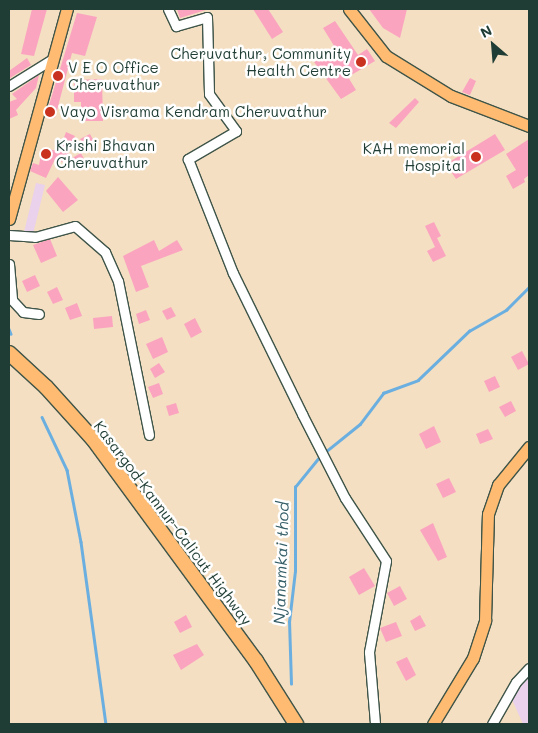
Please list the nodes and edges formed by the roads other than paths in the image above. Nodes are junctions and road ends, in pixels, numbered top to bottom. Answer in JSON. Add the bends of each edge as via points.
{"nodes":[{"id":1,"x":67,"y":9,"type":"edge"},
{"id":2,"x":168,"y":9,"type":"edge"},
{"id":3,"x":349,"y":9,"type":"edge"},
{"id":4,"x":54,"y":58,"type":"junction"},
{"id":5,"x":9,"y":86,"type":"edge"},
{"id":6,"x":529,"y":126,"type":"edge"},
{"id":7,"x":9,"y":219,"type":"edge"},
{"id":8,"x":9,"y":235,"type":"edge"},
{"id":9,"x":9,"y":264,"type":"edge"},
{"id":10,"x":39,"y":314,"type":"dead end"},
{"id":11,"x":9,"y":353,"type":"edge"},
{"id":12,"x":149,"y":436,"type":"dead end"},
{"id":13,"x":529,"y":446,"type":"edge"},
{"id":14,"x":529,"y":668,"type":"edge"},
{"id":15,"x":296,"y":724,"type":"edge"},
{"id":16,"x":375,"y":724,"type":"edge"},
{"id":17,"x":433,"y":724,"type":"edge"},
{"id":18,"x":492,"y":724,"type":"edge"}],
"edges":[{"from":1,"to":4,"type":"main road"},
{"from":2,"to":16,"type":"street","via":[[176,26],[207,17],[209,94],[236,131],[188,159],[233,273],[345,498],[386,561],[369,652]]},
{"from":3,"to":6,"type":"main road","via":[[386,56],[451,96]]},
{"from":4,"to":5,"type":"street"},
{"from":4,"to":7,"type":"main road"},
{"from":8,"to":12,"type":"street","via":[[35,237],[75,226],[105,252],[118,282]]},
{"from":9,"to":10,"type":"street","via":[[12,300],[22,312]]},
{"from":11,"to":15,"type":"highway","name":"Kasargod-Kannur-Calicut Highway","via":[[46,387],[93,439],[256,661]]},
{"from":13,"to":17,"type":"main road","via":[[498,486],[488,514],[485,620],[473,658]]},
{"from":14,"to":18,"type":"street","via":[[516,682]]}]}
